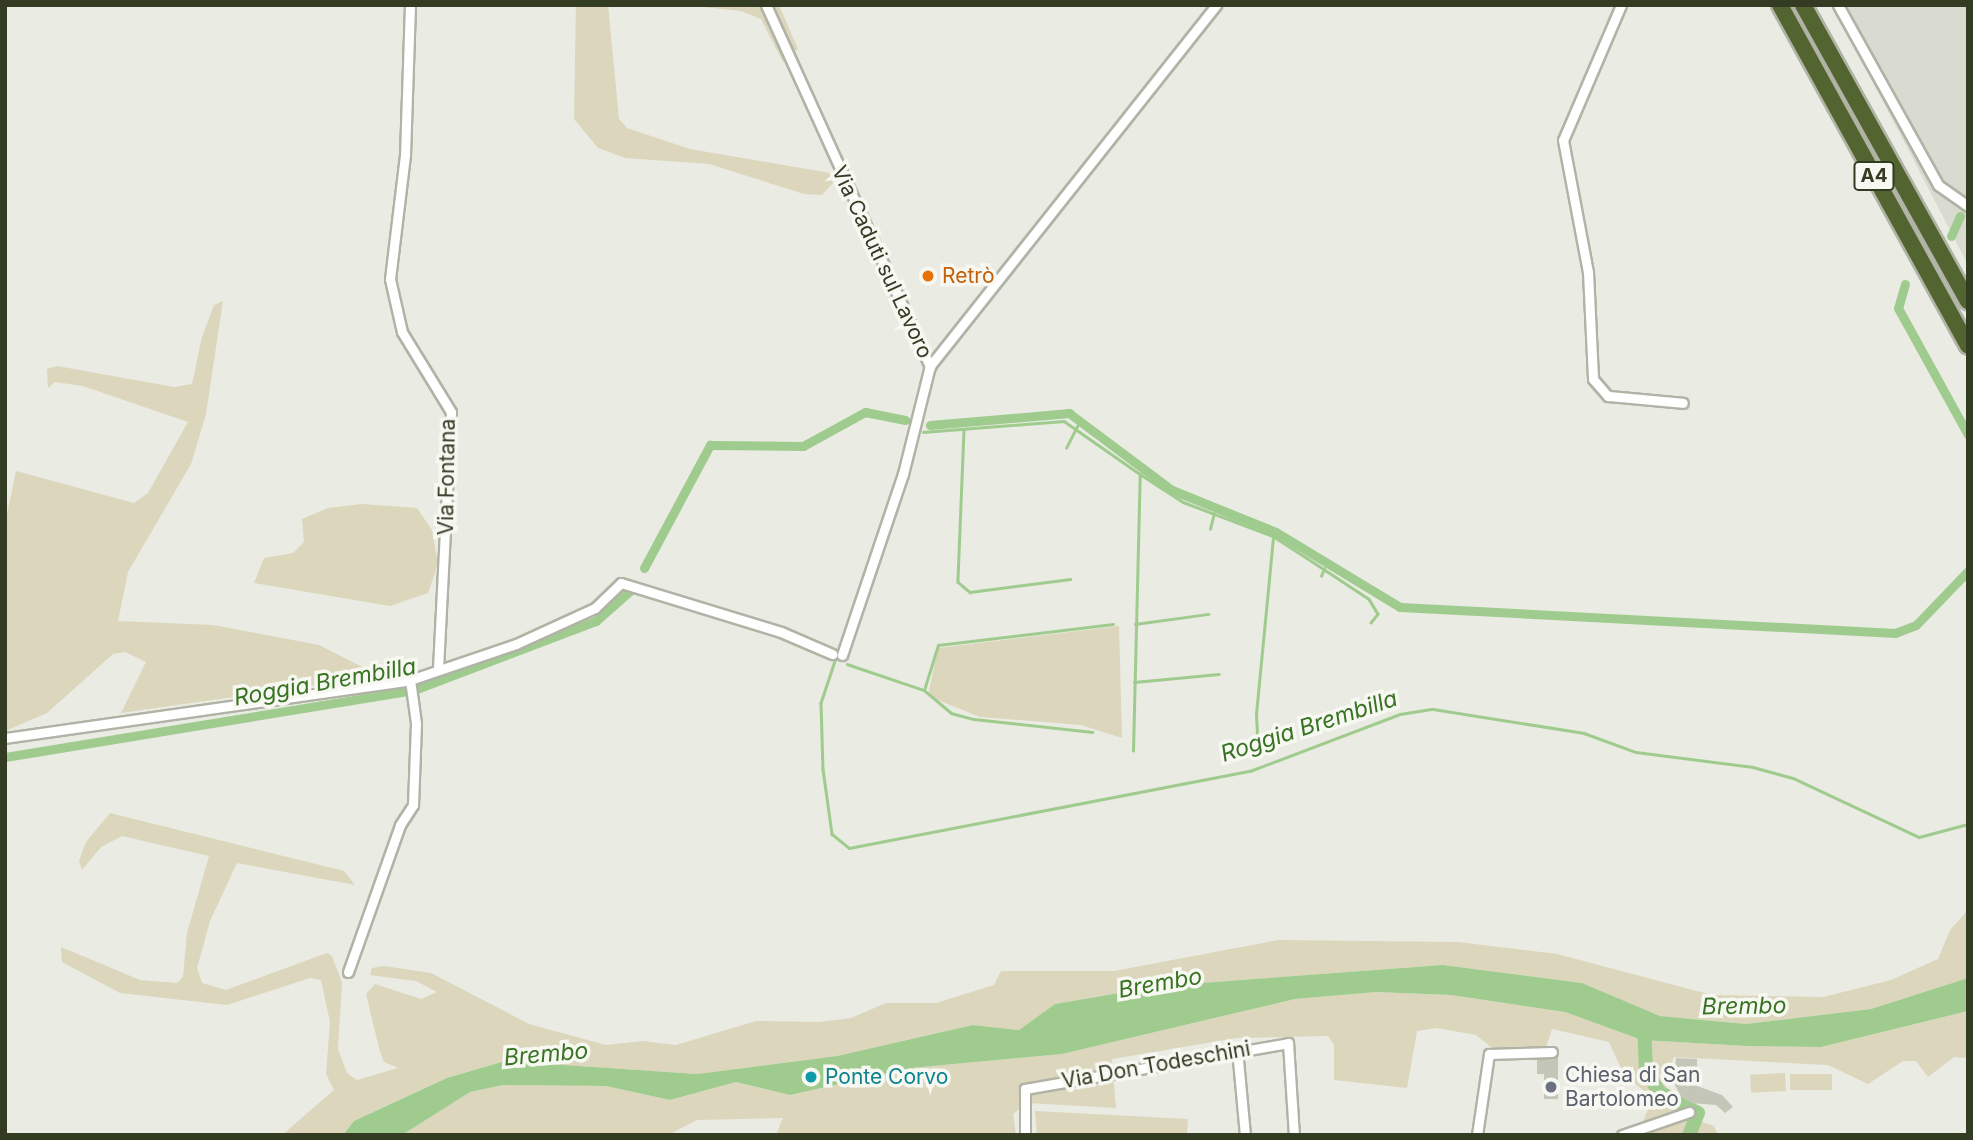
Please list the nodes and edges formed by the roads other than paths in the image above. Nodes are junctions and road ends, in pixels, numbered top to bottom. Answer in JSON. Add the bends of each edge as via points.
{"nodes":[{"id":1,"x":410,"y":5,"type":"edge"},
{"id":2,"x":766,"y":5,"type":"edge"},
{"id":3,"x":1216,"y":5,"type":"edge"},
{"id":4,"x":1620,"y":5,"type":"edge"},
{"id":5,"x":1780,"y":5,"type":"edge"},
{"id":6,"x":1803,"y":5,"type":"edge"},
{"id":7,"x":1838,"y":5,"type":"edge"},
{"id":8,"x":1968,"y":206,"type":"edge"},
{"id":9,"x":1968,"y":301,"type":"edge"},
{"id":10,"x":1968,"y":346,"type":"edge"},
{"id":11,"x":930,"y":366,"type":"junction"},
{"id":12,"x":1683,"y":403,"type":"dead end"},
{"id":13,"x":438,"y":670,"type":"junction"},
{"id":14,"x":411,"y":682,"type":"junction"},
{"id":15,"x":5,"y":738,"type":"edge"},
{"id":16,"x":348,"y":972,"type":"dead end"},
{"id":17,"x":1237,"y":1049,"type":"junction"},
{"id":18,"x":1552,"y":1052,"type":"dead end"},
{"id":19,"x":1689,"y":1112,"type":"dead end"},
{"id":20,"x":1025,"y":1135,"type":"edge"},
{"id":21,"x":1245,"y":1135,"type":"edge"},
{"id":22,"x":1294,"y":1135,"type":"edge"},
{"id":23,"x":1477,"y":1135,"type":"edge"},
{"id":24,"x":1622,"y":1135,"type":"edge"}],
"edges":[{"from":1,"to":13,"type":"street","name":"Via Fontana","via":[[405,155],[390,279],[402,332],[451,412]]},
{"from":2,"to":11,"type":"street","name":"Via Caduti sul Lavoro"},
{"from":3,"to":11,"type":"street","name":"Via Caduti sul Lavoro"},
{"from":4,"to":12,"type":"street","via":[[1563,139],[1588,272],[1593,379],[1608,396]]},
{"from":5,"to":10,"type":"highway","number":"A4"},
{"from":6,"to":9,"type":"highway","number":"A4"},
{"from":7,"to":8,"type":"street","via":[[1938,185]]},
{"from":11,"to":13,"type":"street","via":[[903,474],[837,655],[781,632],[621,583],[595,608],[516,643]]},
{"from":13,"to":14,"type":"street"},
{"from":14,"to":15,"type":"street"},
{"from":14,"to":16,"type":"street","via":[[415,697],[413,805],[400,825]]},
{"from":17,"to":20,"type":"street","name":"Via Don Todeschini","via":[[1025,1089]]},
{"from":17,"to":21,"type":"street"},
{"from":17,"to":22,"type":"street","name":"Via Don Todeschini","via":[[1288,1043]]},
{"from":18,"to":23,"type":"street","via":[[1489,1054]]},
{"from":19,"to":24,"type":"street"}]}
